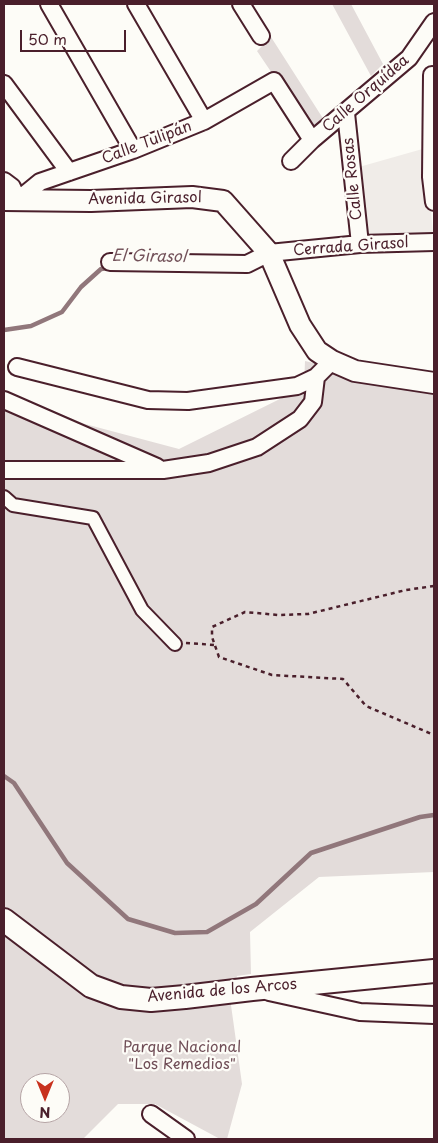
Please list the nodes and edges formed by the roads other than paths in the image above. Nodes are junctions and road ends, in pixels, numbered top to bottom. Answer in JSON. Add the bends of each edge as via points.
{"nodes":[{"id":1,"x":49,"y":4,"type":"edge"},
{"id":2,"x":136,"y":4,"type":"edge"},
{"id":3,"x":241,"y":4,"type":"edge"},
{"id":4,"x":434,"y":22,"type":"edge"},
{"id":5,"x":261,"y":36,"type":"dead end"},
{"id":6,"x":432,"y":75,"type":"dead end"},
{"id":7,"x":4,"y":84,"type":"edge"},
{"id":8,"x":346,"y":114,"type":"junction"},
{"id":9,"x":204,"y":122,"type":"junction"},
{"id":10,"x":312,"y":140,"type":"junction"},
{"id":11,"x":133,"y":150,"type":"junction"},
{"id":12,"x":292,"y":161,"type":"dead end"},
{"id":13,"x":70,"y":172,"type":"junction"},
{"id":14,"x":4,"y":181,"type":"edge"},
{"id":15,"x":11,"y":200,"type":"edge"},
{"id":16,"x":434,"y":202,"type":"edge"},
{"id":17,"x":434,"y":242,"type":"edge"},
{"id":18,"x":360,"y":244,"type":"junction"},
{"id":19,"x":269,"y":253,"type":"junction"},
{"id":20,"x":110,"y":262,"type":"dead end"},
{"id":21,"x":332,"y":361,"type":"junction"},
{"id":22,"x":17,"y":368,"type":"dead end"},
{"id":23,"x":316,"y":377,"type":"junction"},
{"id":24,"x":434,"y":383,"type":"edge"},
{"id":25,"x":4,"y":400,"type":"edge"},
{"id":26,"x":4,"y":470,"type":"edge"},
{"id":27,"x":163,"y":470,"type":"junction"},
{"id":28,"x":4,"y":497,"type":"edge"},
{"id":29,"x":175,"y":644,"type":"road end"},
{"id":30,"x":4,"y":920,"type":"edge"},
{"id":31,"x":434,"y":971,"type":"edge"},
{"id":32,"x":252,"y":988,"type":"junction"},
{"id":33,"x":434,"y":1015,"type":"edge"},
{"id":34,"x":151,"y":1114,"type":"dead end"},
{"id":35,"x":186,"y":1139,"type":"edge"}],
"edges":[{"from":1,"to":11,"type":"street"},
{"from":2,"to":9,"type":"street"},
{"from":3,"to":5,"type":"street"},
{"from":4,"to":8,"type":"street","name":"Calle Orquídea","via":[[409,58]]},
{"from":6,"to":16,"type":"street","via":[[431,178]]},
{"from":7,"to":13,"type":"street"},
{"from":8,"to":10,"type":"street","name":"Calle Orquídea"},
{"from":8,"to":18,"type":"street","name":"Calle Rosas"},
{"from":9,"to":10,"type":"street","name":"Calle Tulipán","via":[[274,81]]},
{"from":9,"to":11,"type":"street","name":"Calle Tulipán"},
{"from":10,"to":12,"type":"street","name":"Calle Orquídea"},
{"from":11,"to":13,"type":"street","name":"Calle Tulipán"},
{"from":13,"to":15,"type":"street","name":"Calle Tulipán","via":[[40,182]]},
{"from":14,"to":15,"type":"street","via":[[12,187]]},
{"from":15,"to":19,"type":"street","name":"Avenida Girasol","via":[[211,198],[223,201],[234,211]]},
{"from":17,"to":18,"type":"street","name":"Cerrada Girasol"},
{"from":18,"to":19,"type":"street","name":"Cerrada Girasol"},
{"from":19,"to":20,"type":"street","via":[[247,264]]},
{"from":19,"to":21,"type":"street","name":"Avenida Girasol","via":[[300,325],[317,351]]},
{"from":21,"to":23,"type":"street"},
{"from":21,"to":24,"type":"street","name":"Avenida Girasol","via":[[355,371]]},
{"from":22,"to":23,"type":"street","via":[[148,400],[188,402],[297,386]]},
{"from":23,"to":27,"type":"street","via":[[313,402],[300,419],[257,447],[209,463]]},
{"from":25,"to":27,"type":"street"},
{"from":26,"to":27,"type":"street"},
{"from":28,"to":29,"type":"street","via":[[13,505],[93,518],[142,610]]},
{"from":30,"to":32,"type":"main road","name":"Avenida de los Arcos","via":[[91,986],[121,997],[151,1000]]},
{"from":31,"to":32,"type":"main road","name":"Avenida de los Arcos"},
{"from":32,"to":33,"type":"street","via":[[360,1012]]},
{"from":34,"to":35,"type":"street"}]}
